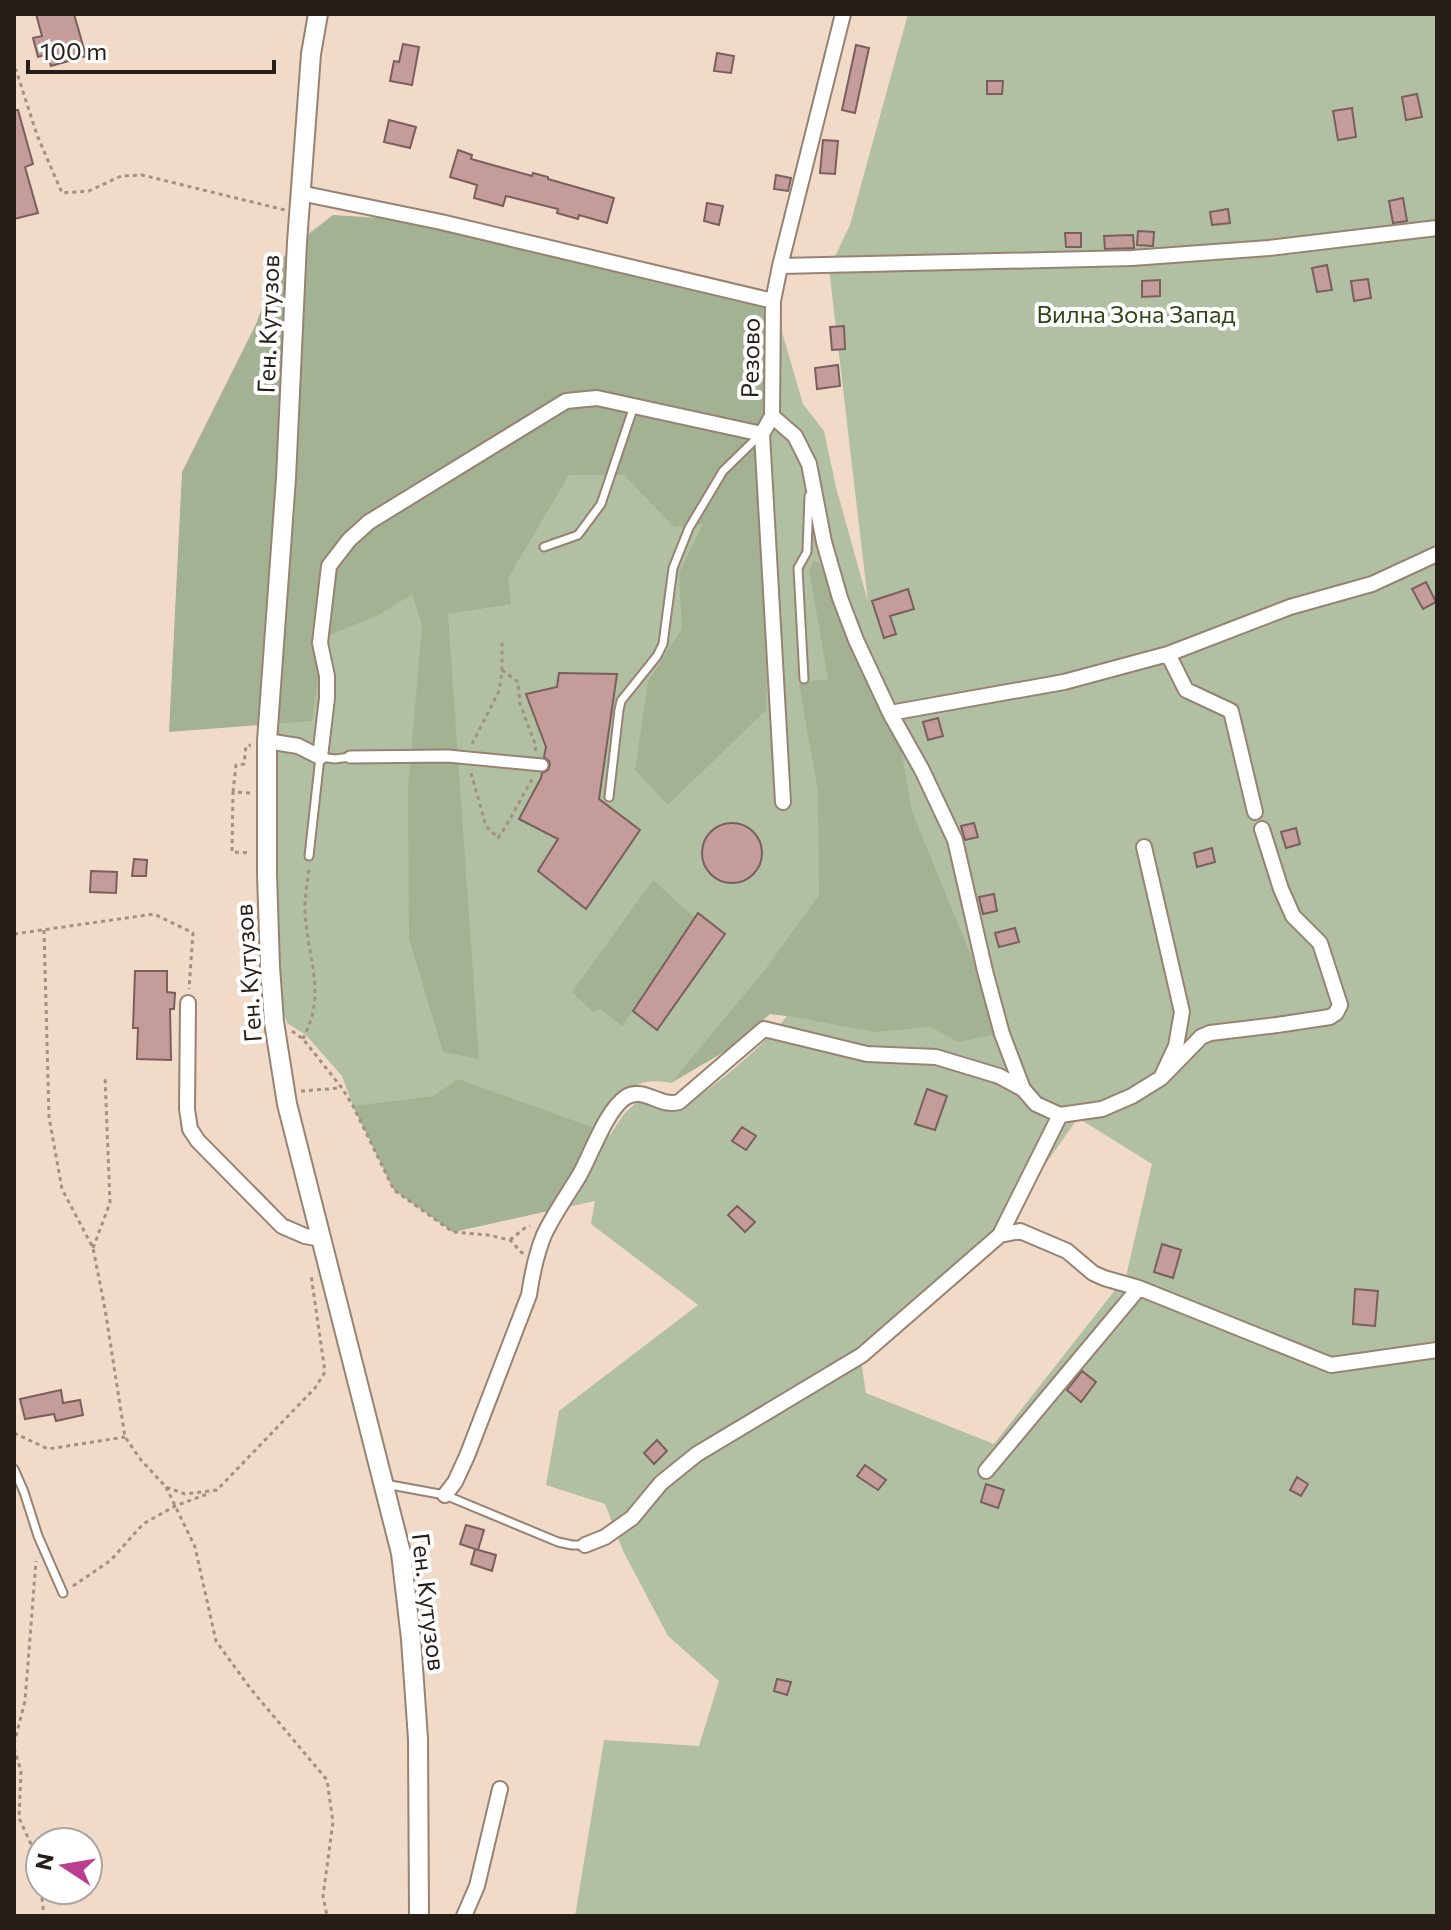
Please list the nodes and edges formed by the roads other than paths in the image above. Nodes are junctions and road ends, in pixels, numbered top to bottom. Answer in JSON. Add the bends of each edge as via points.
{"nodes":[{"id":1,"x":318,"y":14,"type":"edge"},
{"id":2,"x":843,"y":14,"type":"edge"},
{"id":3,"x":300,"y":193,"type":"junction"},
{"id":4,"x":1437,"y":228,"type":"edge"},
{"id":5,"x":780,"y":266,"type":"junction"},
{"id":6,"x":773,"y":301,"type":"junction"},
{"id":7,"x":634,"y":406,"type":"junction"},
{"id":8,"x":772,"y":416,"type":"junction"},
{"id":9,"x":762,"y":434,"type":"junction"},
{"id":10,"x":809,"y":464,"type":"junction"},
{"id":11,"x":544,"y":547,"type":"dead end"},
{"id":12,"x":1437,"y":554,"type":"edge"},
{"id":13,"x":1168,"y":654,"type":"junction"},
{"id":14,"x":804,"y":679,"type":"dead end"},
{"id":15,"x":890,"y":713,"type":"junction"},
{"id":16,"x":267,"y":741,"type":"junction"},
{"id":17,"x":320,"y":757,"type":"junction"},
{"id":18,"x":350,"y":757,"type":"joint"},
{"id":19,"x":538,"y":765,"type":"road end"},
{"id":20,"x":609,"y":797,"type":"dead end"},
{"id":21,"x":783,"y":802,"type":"dead end"},
{"id":22,"x":1255,"y":812,"type":"dead end"},
{"id":23,"x":1262,"y":829,"type":"dead end"},
{"id":24,"x":1144,"y":847,"type":"dead end"},
{"id":25,"x":309,"y":856,"type":"road end"},
{"id":26,"x":188,"y":1003,"type":"road end"},
{"id":27,"x":1161,"y":1078,"type":"junction"},
{"id":28,"x":1023,"y":1089,"type":"junction"},
{"id":29,"x":1060,"y":1115,"type":"junction"},
{"id":30,"x":1000,"y":1235,"type":"junction"},
{"id":31,"x":321,"y":1239,"type":"junction"},
{"id":32,"x":1139,"y":1288,"type":"junction"},
{"id":33,"x":1437,"y":1350,"type":"edge"},
{"id":34,"x":14,"y":1469,"type":"edge"},
{"id":35,"x":986,"y":1471,"type":"dead end"},
{"id":36,"x":383,"y":1483,"type":"junction"},
{"id":37,"x":445,"y":1495,"type":"junction"},
{"id":38,"x":585,"y":1545,"type":"joint"},
{"id":39,"x":63,"y":1593,"type":"road end"},
{"id":40,"x":500,"y":1789,"type":"dead end"},
{"id":41,"x":419,"y":1916,"type":"edge"},
{"id":42,"x":464,"y":1916,"type":"edge"}],
"edges":[{"from":1,"to":3,"type":"street","name":"Ген. Кутузов"},
{"from":2,"to":5,"type":"street"},
{"from":3,"to":6,"type":"street","name":"Резово"},
{"from":3,"to":16,"type":"street","name":"Ген. Кутузов"},
{"from":4,"to":5,"type":"street","via":[[1132,258]]},
{"from":5,"to":6,"type":"street"},
{"from":6,"to":8,"type":"street","name":"Резово"},
{"from":7,"to":9,"type":"street"},
{"from":7,"to":11,"type":"lane","via":[[601,504],[578,535]]},
{"from":7,"to":17,"type":"street","via":[[597,398],[566,401],[369,522],[349,540],[329,566],[320,643],[327,698]]},
{"from":8,"to":9,"type":"street","name":"Резово"},
{"from":8,"to":10,"type":"street","via":[[795,436]]},
{"from":9,"to":20,"type":"lane","via":[[723,471],[689,528],[673,568],[663,644],[619,710]]},
{"from":9,"to":21,"type":"street","name":"Резово"},
{"from":10,"to":14,"type":"lane","via":[[808,544],[798,568]]},
{"from":10,"to":15,"type":"street","via":[[840,598]]},
{"from":12,"to":13,"type":"street","via":[[1372,584],[1290,607]]},
{"from":13,"to":15,"type":"street","via":[[1064,682]]},
{"from":13,"to":22,"type":"street","via":[[1186,690],[1231,711]]},
{"from":15,"to":28,"type":"street","via":[[955,840],[1002,1034]]},
{"from":16,"to":17,"type":"street","via":[[298,746]]},
{"from":16,"to":31,"type":"street","name":"Ген. Кутузов","via":[[274,1022],[285,1092]]},
{"from":17,"to":18,"type":"lane"},
{"from":17,"to":25,"type":"lane"},
{"from":18,"to":19,"type":"street","via":[[457,757]]},
{"from":23,"to":27,"type":"street","via":[[1281,889],[1293,916],[1320,943],[1340,1005],[1330,1017],[1210,1033]]},
{"from":24,"to":27,"type":"street","via":[[1182,1012],[1176,1046]]},
{"from":26,"to":31,"type":"street","via":[[190,1129],[282,1226]]},
{"from":27,"to":29,"type":"street","via":[[1102,1109]]},
{"from":28,"to":29,"type":"street","via":[[1036,1104]]},
{"from":28,"to":37,"type":"street","via":[[936,1057],[867,1054],[764,1029],[679,1102],[635,1093],[627,1097],[616,1106],[547,1228],[529,1295],[467,1456]]},
{"from":29,"to":30,"type":"street"},
{"from":30,"to":32,"type":"street","via":[[1020,1231],[1067,1251],[1093,1273]]},
{"from":30,"to":38,"type":"street","via":[[862,1355],[697,1454],[661,1483],[632,1518]]},
{"from":31,"to":36,"type":"street","name":"Ген. Кутузов"},
{"from":32,"to":33,"type":"street","via":[[1331,1365]]},
{"from":32,"to":35,"type":"street"},
{"from":34,"to":39,"type":"lane"},
{"from":36,"to":37,"type":"lane"},
{"from":36,"to":41,"type":"street","name":"Ген. Кутузов","via":[[401,1553],[411,1639],[418,1739]]},
{"from":37,"to":38,"type":"lane","via":[[558,1542]]},
{"from":40,"to":42,"type":"street","via":[[477,1886]]}]}
